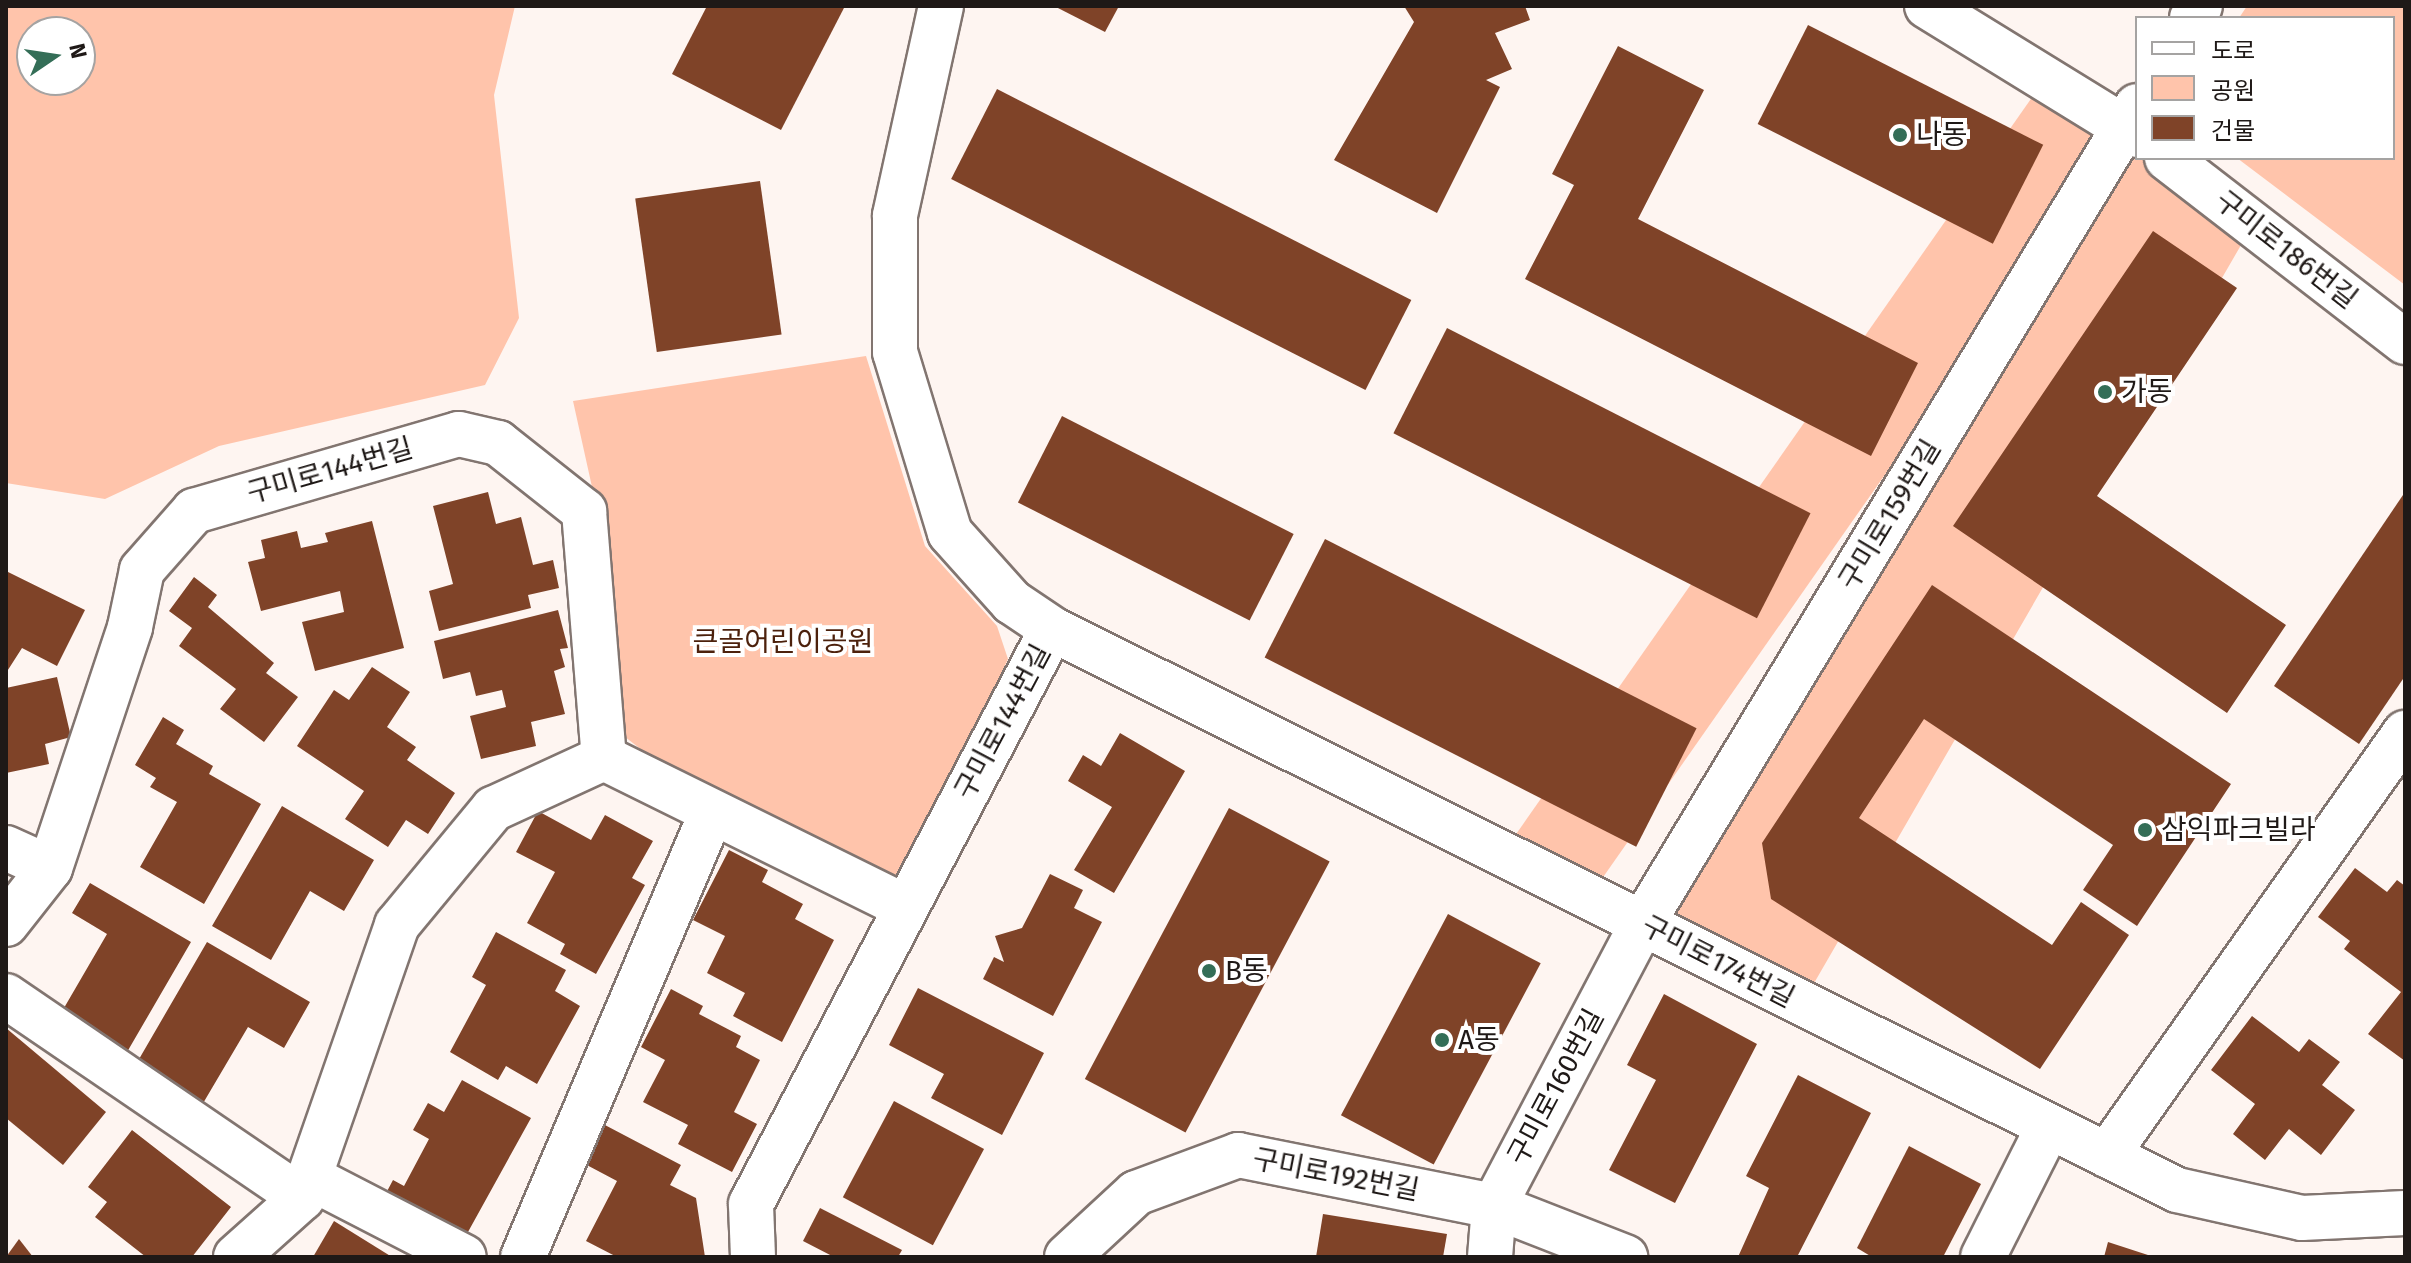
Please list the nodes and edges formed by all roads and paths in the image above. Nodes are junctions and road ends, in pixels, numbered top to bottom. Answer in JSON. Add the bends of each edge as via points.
{"nodes":[{"id":1,"x":941,"y":6,"type":"edge"},
{"id":2,"x":1927,"y":6,"type":"edge"},
{"id":3,"x":2133,"y":122,"type":"edge"},
{"id":4,"x":2170,"y":160,"type":"edge"},
{"id":5,"x":2405,"y":342,"type":"edge"},
{"id":6,"x":1052,"y":629,"type":"junction"},
{"id":7,"x":2405,"y":733,"type":"edge"},
{"id":8,"x":604,"y":758,"type":"junction"},
{"id":9,"x":711,"y":815,"type":"junction"},
{"id":10,"x":6,"y":848,"type":"edge"},
{"id":11,"x":50,"y":868,"type":"junction"},
{"id":12,"x":906,"y":907,"type":"junction"},
{"id":13,"x":6,"y":924,"type":"edge"},
{"id":14,"x":1642,"y":924,"type":"junction"},
{"id":15,"x":6,"y":996,"type":"edge"},
{"id":16,"x":2047,"y":1130,"type":"junction"},
{"id":17,"x":2107,"y":1155,"type":"junction"},
{"id":18,"x":306,"y":1187,"type":"junction"},
{"id":19,"x":1494,"y":1206,"type":"junction"},
{"id":20,"x":2405,"y":1213,"type":"edge"},
{"id":21,"x":236,"y":1257,"type":"edge"},
{"id":22,"x":464,"y":1257,"type":"edge"},
{"id":23,"x":523,"y":1257,"type":"edge"},
{"id":24,"x":753,"y":1257,"type":"edge"},
{"id":25,"x":1067,"y":1257,"type":"edge"},
{"id":26,"x":1490,"y":1257,"type":"edge"},
{"id":27,"x":1625,"y":1257,"type":"edge"},
{"id":28,"x":1983,"y":1257,"type":"edge"}],
"edges":[{"from":1,"to":6,"type":"street","name":"구미로144번길","via":[[895,216],[895,352],[950,533],[1012,602]]},
{"from":2,"to":3,"type":"street"},
{"from":3,"to":14,"type":"street","name":"구미로159번길"},
{"from":4,"to":5,"type":"street","name":"구미로186번길"},
{"from":6,"to":12,"type":"street","name":"구미로144번길"},
{"from":6,"to":14,"type":"street","name":"구미로174번길"},
{"from":7,"to":17,"type":"street"},
{"from":8,"to":9,"type":"street"},
{"from":8,"to":11,"type":"street","name":"구미로144번길","via":[[584,511],[498,443],[459,434],[194,511],[142,570],[130,627]]},
{"from":8,"to":18,"type":"street","via":[[493,809],[397,925]]},
{"from":9,"to":12,"type":"street"},
{"from":9,"to":23,"type":"street"},
{"from":10,"to":11,"type":"street"},
{"from":11,"to":13,"type":"street","name":"구미로144번길"},
{"from":12,"to":24,"type":"street","name":"구미로144번길","via":[[751,1204]]},
{"from":14,"to":16,"type":"street","name":"구미로174번길"},
{"from":14,"to":19,"type":"street","name":"구미로160번길"},
{"from":15,"to":18,"type":"street"},
{"from":16,"to":17,"type":"street","name":"구미로174번길"},
{"from":16,"to":28,"type":"street"},
{"from":17,"to":20,"type":"street","name":"구미로174번길","via":[[2177,1190],[2227,1205],[2302,1218]]},
{"from":18,"to":21,"type":"street"},
{"from":18,"to":22,"type":"street"},
{"from":19,"to":25,"type":"street","name":"구미로192번길","via":[[1238,1155],[1136,1193]]},
{"from":19,"to":26,"type":"street","name":"구미로160번길"},
{"from":19,"to":27,"type":"street","name":"구미로192번길"}]}
